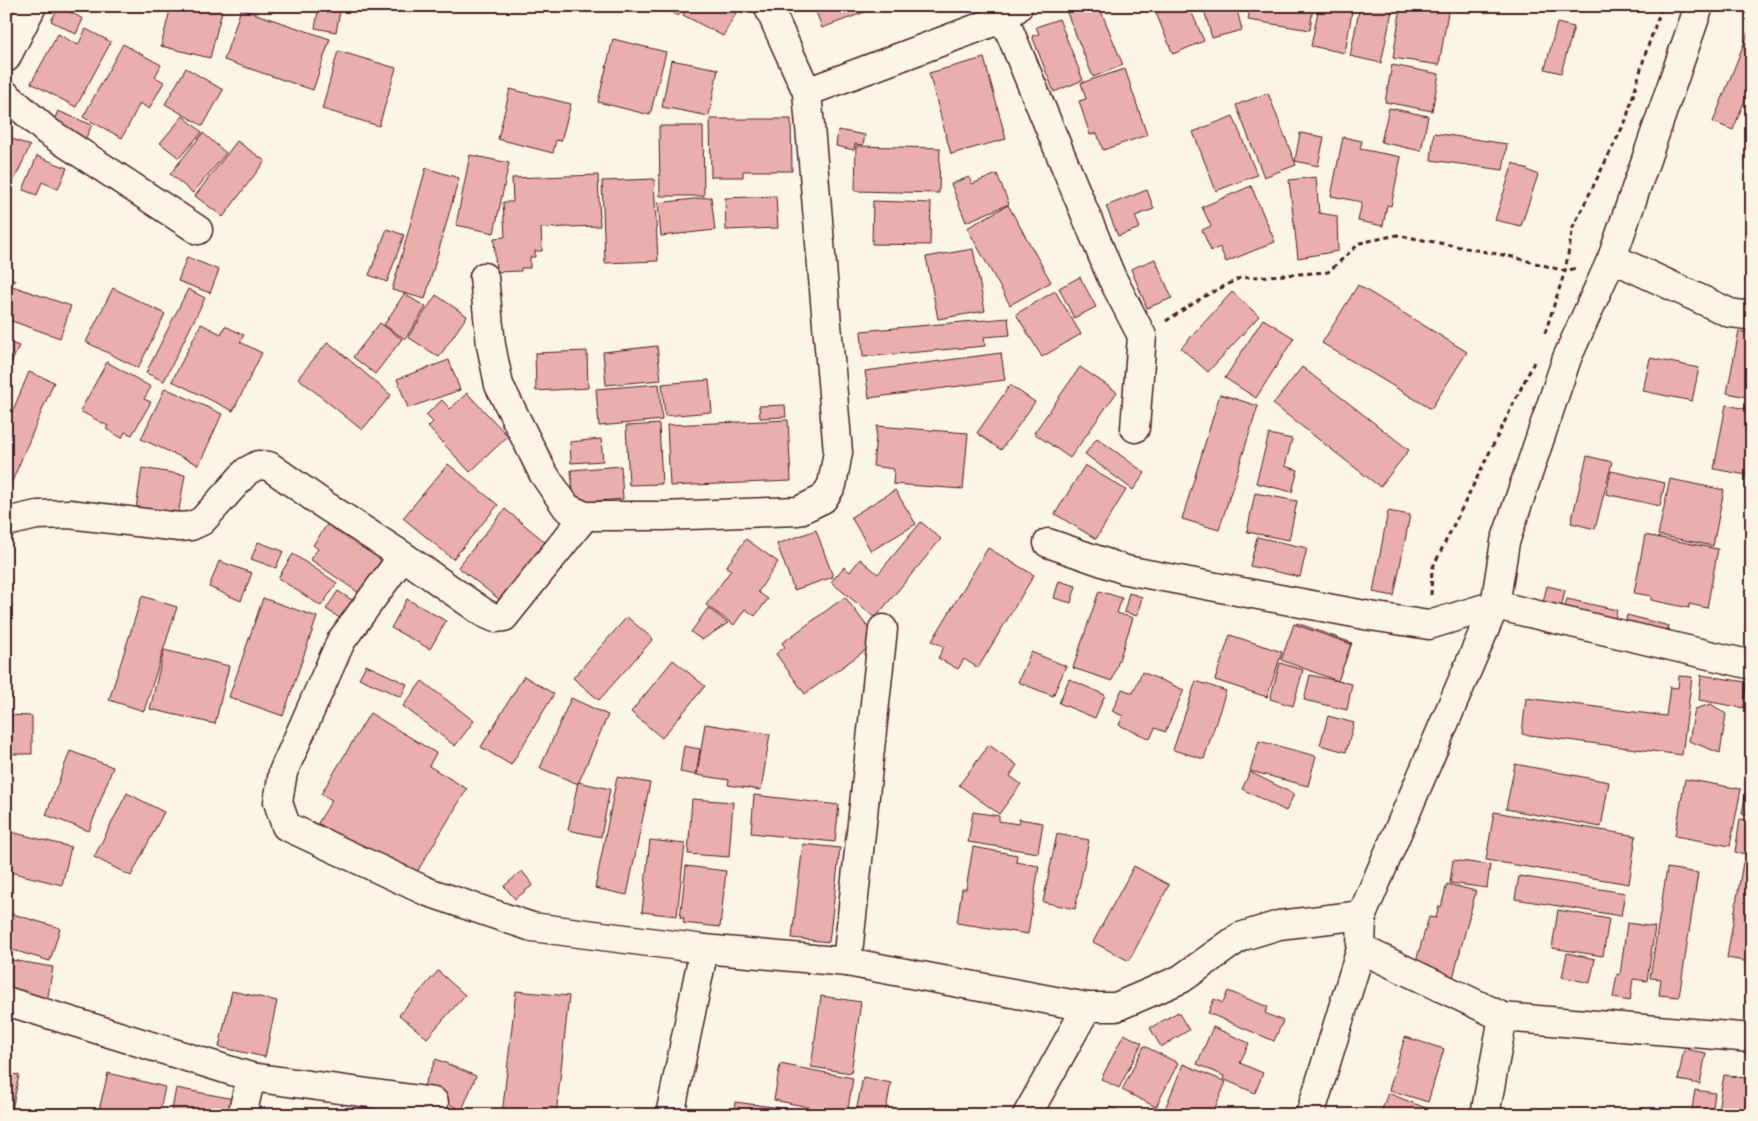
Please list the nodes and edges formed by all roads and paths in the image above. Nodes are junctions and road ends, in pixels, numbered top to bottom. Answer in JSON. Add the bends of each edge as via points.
{"nodes":[{"id":1,"x":32,"y":6,"type":"edge"},
{"id":2,"x":768,"y":6,"type":"edge"},
{"id":3,"x":1662,"y":6,"type":"edge"},
{"id":4,"x":1699,"y":6,"type":"edge"},
{"id":5,"x":1012,"y":12,"type":"edge"},
{"id":6,"x":6,"y":58,"type":"edge"},
{"id":7,"x":806,"y":92,"type":"junction"},
{"id":8,"x":6,"y":96,"type":"edge"},
{"id":9,"x":198,"y":230,"type":"dead end"},
{"id":10,"x":1612,"y":258,"type":"junction"},
{"id":11,"x":1565,"y":270,"type":"junction"},
{"id":12,"x":484,"y":277,"type":"dead end"},
{"id":13,"x":1752,"y":316,"type":"edge"},
{"id":14,"x":1544,"y":335,"type":"dead end"},
{"id":15,"x":1142,"y":336,"type":"junction"},
{"id":16,"x":1534,"y":361,"type":"dead end"},
{"id":17,"x":1135,"y":428,"type":"dead end"},
{"id":18,"x":585,"y":516,"type":"junction"},
{"id":19,"x":6,"y":522,"type":"edge"},
{"id":20,"x":1048,"y":543,"type":"dead end"},
{"id":21,"x":403,"y":556,"type":"junction"},
{"id":22,"x":1496,"y":605,"type":"junction"},
{"id":23,"x":1429,"y":626,"type":"junction"},
{"id":24,"x":882,"y":629,"type":"dead end"},
{"id":25,"x":1752,"y":665,"type":"edge"},
{"id":26,"x":1362,"y":915,"type":"junction"},
{"id":27,"x":1361,"y":949,"type":"junction"},
{"id":28,"x":704,"y":950,"type":"junction"},
{"id":29,"x":847,"y":962,"type":"junction"},
{"id":30,"x":6,"y":1001,"type":"edge"},
{"id":31,"x":1087,"y":1007,"type":"junction"},
{"id":32,"x":1503,"y":1017,"type":"junction"},
{"id":33,"x":1752,"y":1038,"type":"edge"},
{"id":34,"x":251,"y":1077,"type":"junction"},
{"id":35,"x":434,"y":1102,"type":"dead end"},
{"id":36,"x":242,"y":1115,"type":"edge"},
{"id":37,"x":670,"y":1115,"type":"edge"},
{"id":38,"x":1027,"y":1115,"type":"edge"},
{"id":39,"x":1310,"y":1115,"type":"edge"},
{"id":40,"x":1485,"y":1115,"type":"edge"}],
"edges":[{"from":1,"to":6,"type":"street"},
{"from":2,"to":7,"type":"street"},
{"from":3,"to":11,"type":"path","via":[[1626,120],[1573,227]]},
{"from":4,"to":10,"type":"street"},
{"from":5,"to":7,"type":"street"},
{"from":5,"to":15,"type":"street","via":[[1111,276]]},
{"from":7,"to":18,"type":"street","via":[[838,452],[832,485],[823,499],[798,511]]},
{"from":8,"to":9,"type":"street","via":[[48,131]]},
{"from":10,"to":11,"type":"path"},
{"from":10,"to":13,"type":"street","via":[[1730,313]]},
{"from":10,"to":22,"type":"street","via":[[1567,358],[1526,478],[1505,542]]},
{"from":11,"to":14,"type":"path"},
{"from":11,"to":15,"type":"path","via":[[1397,235],[1360,243],[1328,272],[1240,278]]},
{"from":12,"to":18,"type":"street","via":[[498,385],[543,473],[567,508]]},
{"from":15,"to":17,"type":"street"},
{"from":16,"to":23,"type":"path","via":[[1432,569]]},
{"from":18,"to":21,"type":"street","via":[[504,617],[495,618],[484,613]]},
{"from":19,"to":21,"type":"street","via":[[37,515],[69,514],[192,526],[202,521],[248,471],[258,465],[269,466]]},
{"from":20,"to":23,"type":"street","via":[[1126,570]]},
{"from":21,"to":28,"type":"street","via":[[341,641],[283,772],[278,802],[286,826],[428,892],[532,927]]},
{"from":22,"to":23,"type":"street"},
{"from":22,"to":25,"type":"street"},
{"from":22,"to":26,"type":"street"},
{"from":24,"to":29,"type":"street"},
{"from":26,"to":27,"type":"street"},
{"from":26,"to":31,"type":"street","via":[[1279,925],[1240,937],[1181,979],[1116,1007]]},
{"from":27,"to":32,"type":"street"},
{"from":27,"to":39,"type":"street"},
{"from":28,"to":29,"type":"street"},
{"from":28,"to":37,"type":"street"},
{"from":29,"to":31,"type":"street"},
{"from":30,"to":34,"type":"street"},
{"from":31,"to":38,"type":"street"},
{"from":32,"to":33,"type":"street"},
{"from":32,"to":40,"type":"street"},
{"from":34,"to":35,"type":"street"},
{"from":34,"to":36,"type":"street"}]}
